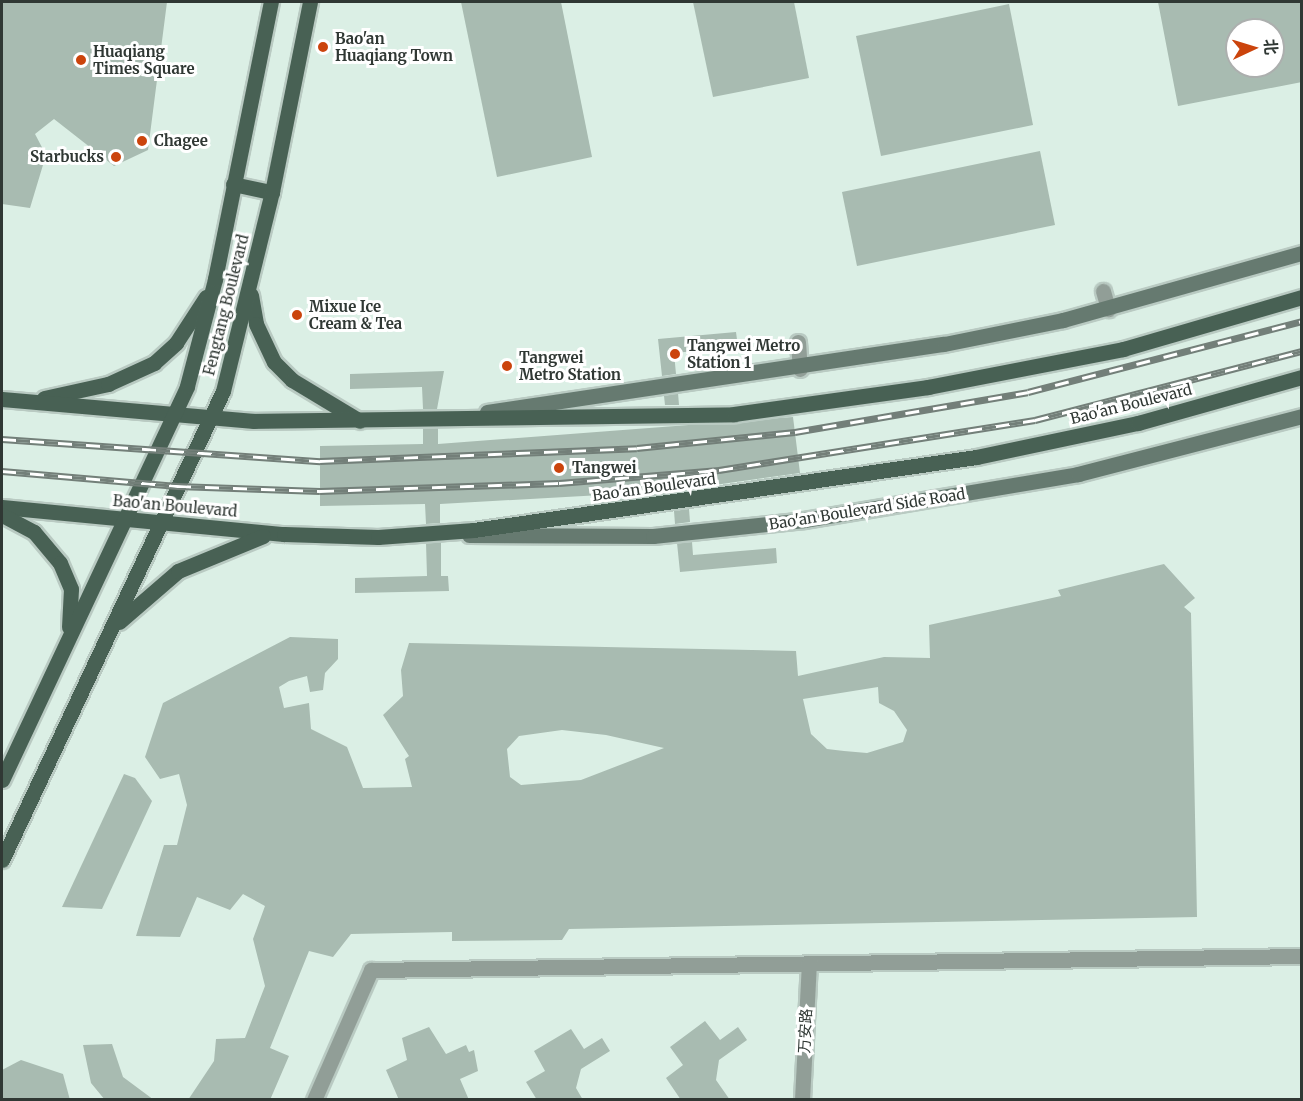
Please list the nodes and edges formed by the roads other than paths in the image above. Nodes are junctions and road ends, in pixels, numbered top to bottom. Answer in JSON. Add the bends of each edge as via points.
{"nodes":[{"id":1,"x":271,"y":2,"type":"edge"},
{"id":2,"x":310,"y":2,"type":"edge"},
{"id":3,"x":233,"y":184,"type":"junction"},
{"id":4,"x":272,"y":192,"type":"junction"},
{"id":5,"x":1302,"y":253,"type":"edge"},
{"id":6,"x":215,"y":279,"type":"junction"},
{"id":7,"x":251,"y":282,"type":"junction"},
{"id":8,"x":1103,"y":291,"type":"dead end"},
{"id":9,"x":1302,"y":297,"type":"edge"},
{"id":10,"x":1108,"y":309,"type":"junction"},
{"id":11,"x":798,"y":342,"type":"dead end"},
{"id":12,"x":800,"y":369,"type":"junction"},
{"id":13,"x":1302,"y":377,"type":"edge"},
{"id":14,"x":2,"y":399,"type":"edge"},
{"id":15,"x":23,"y":402,"type":"junction"},
{"id":16,"x":1302,"y":416,"type":"edge"},
{"id":17,"x":176,"y":417,"type":"junction"},
{"id":18,"x":212,"y":419,"type":"junction"},
{"id":19,"x":439,"y":419,"type":"junction"},
{"id":20,"x":360,"y":421,"type":"junction"},
{"id":21,"x":1284,"y":421,"type":"junction"},
{"id":22,"x":1302,"y":425,"type":"edge"},
{"id":23,"x":2,"y":507,"type":"edge"},
{"id":24,"x":2,"y":515,"type":"edge"},
{"id":25,"x":127,"y":520,"type":"junction"},
{"id":26,"x":162,"y":523,"type":"junction"},
{"id":27,"x":284,"y":534,"type":"junction"},
{"id":28,"x":424,"y":535,"type":"junction"},
{"id":29,"x":108,"y":637,"type":"junction"},
{"id":30,"x":65,"y":642,"type":"junction"},
{"id":31,"x":2,"y":780,"type":"edge"},
{"id":32,"x":2,"y":860,"type":"edge"},
{"id":33,"x":1302,"y":956,"type":"edge"},
{"id":34,"x":809,"y":963,"type":"junction"},
{"id":35,"x":314,"y":1100,"type":"edge"},
{"id":36,"x":802,"y":1100,"type":"edge"}],
"edges":[{"from":1,"to":3,"type":"main road","name":"Fengtang Boulevard"},
{"from":2,"to":4,"type":"main road","name":"Fengtang Boulevard"},
{"from":3,"to":4,"type":"main road"},
{"from":3,"to":6,"type":"main road","name":"Fengtang Boulevard"},
{"from":4,"to":7,"type":"main road","name":"Fengtang Boulevard"},
{"from":5,"to":10,"type":"main road"},
{"from":6,"to":15,"type":"main road","via":[[192,321],[154,363],[108,384]]},
{"from":6,"to":17,"type":"main road","name":"Fengtang Boulevard"},
{"from":7,"to":18,"type":"main road","name":"Fengtang Boulevard","via":[[232,365]]},
{"from":7,"to":20,"type":"main road","via":[[256,324],[274,362],[292,380]]},
{"from":8,"to":10,"type":"street"},
{"from":9,"to":19,"type":"main road","via":[[1123,349],[835,402],[646,418]]},
{"from":10,"to":12,"type":"main road"},
{"from":11,"to":12,"type":"street"},
{"from":12,"to":19,"type":"main road"},
{"from":13,"to":28,"type":"main road","name":"Bao'an Boulevard","via":[[1138,423],[976,457]]},
{"from":14,"to":15,"type":"main road"},
{"from":15,"to":17,"type":"main road"},
{"from":16,"to":21,"type":"main road","name":"Bao'an Boulevard Side Road"},
{"from":17,"to":18,"type":"main road"},
{"from":17,"to":25,"type":"main road","name":"Fengtang Boulevard"},
{"from":18,"to":20,"type":"main road"},
{"from":18,"to":26,"type":"main road","name":"Fengtang Boulevard"},
{"from":19,"to":20,"type":"main road"},
{"from":21,"to":22,"type":"street"},
{"from":21,"to":28,"type":"main road","name":"Bao'an Boulevard Side Road","via":[[1078,474],[804,520],[652,536]]},
{"from":23,"to":25,"type":"main road","name":"Bao'an Boulevard"},
{"from":24,"to":30,"type":"main road","via":[[34,532],[64,569],[72,605]]},
{"from":25,"to":26,"type":"main road","name":"Bao'an Boulevard"},
{"from":25,"to":30,"type":"main road","name":"Fengtang Boulevard"},
{"from":26,"to":27,"type":"main road","name":"Bao'an Boulevard"},
{"from":26,"to":29,"type":"main road","name":"Fengtang Boulevard"},
{"from":27,"to":28,"type":"main road","name":"Bao'an Boulevard"},
{"from":27,"to":29,"type":"main road","via":[[230,546],[178,571],[147,593]]},
{"from":29,"to":32,"type":"main road","name":"Fengtang Boulevard"},
{"from":30,"to":31,"type":"main road","name":"Fengtang Boulevard"},
{"from":33,"to":34,"type":"street"},
{"from":34,"to":35,"type":"street","via":[[371,970]]},
{"from":34,"to":36,"type":"street","name":"万安路"}]}
